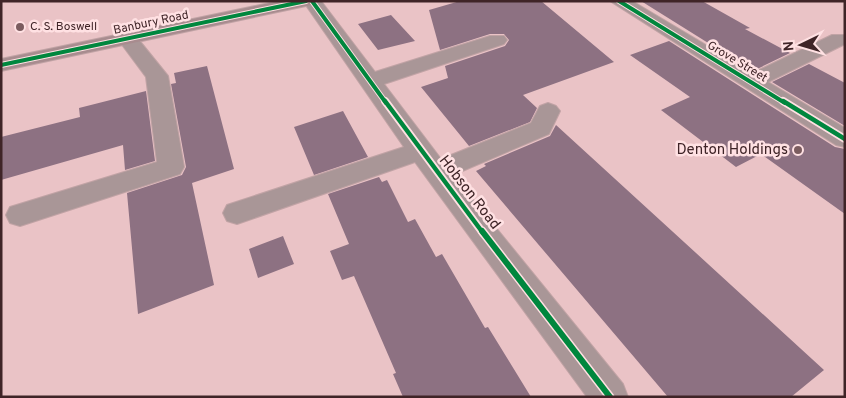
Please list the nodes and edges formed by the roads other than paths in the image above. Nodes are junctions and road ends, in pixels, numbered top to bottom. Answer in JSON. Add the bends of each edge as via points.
{"nodes":[{"id":1,"x":306,"y":1,"type":"edge"},
{"id":2,"x":312,"y":1,"type":"edge"},
{"id":3,"x":619,"y":1,"type":"edge"},
{"id":4,"x":127,"y":38,"type":"junction"},
{"id":5,"x":839,"y":38,"type":"dead end"},
{"id":6,"x":497,"y":40,"type":"dead end"},
{"id":7,"x":1,"y":65,"type":"edge"},
{"id":8,"x":370,"y":81,"type":"junction"},
{"id":9,"x":752,"y":82,"type":"junction"},
{"id":10,"x":548,"y":111,"type":"dead end"},
{"id":11,"x":845,"y":140,"type":"edge"},
{"id":12,"x":428,"y":162,"type":"junction"},
{"id":13,"x":237,"y":213,"type":"dead end"},
{"id":14,"x":20,"y":214,"type":"dead end"},
{"id":15,"x":610,"y":397,"type":"edge"}],
"edges":[{"from":1,"to":4,"type":"main road","name":"Banbury Road"},
{"from":2,"to":8,"type":"street","name":"Hobson Road"},
{"from":3,"to":9,"type":"street","name":"Grove Street"},
{"from":4,"to":7,"type":"main road","name":"Banbury Road"},
{"from":4,"to":14,"type":"street","via":[[157,76],[171,168]]},
{"from":5,"to":9,"type":"street"},
{"from":6,"to":8,"type":"street"},
{"from":8,"to":12,"type":"street","name":"Hobson Road"},
{"from":9,"to":11,"type":"street","name":"Grove Street"},
{"from":10,"to":12,"type":"street","via":[[540,128]]},
{"from":12,"to":13,"type":"street"},
{"from":12,"to":15,"type":"street","name":"Hobson Road"}]}
